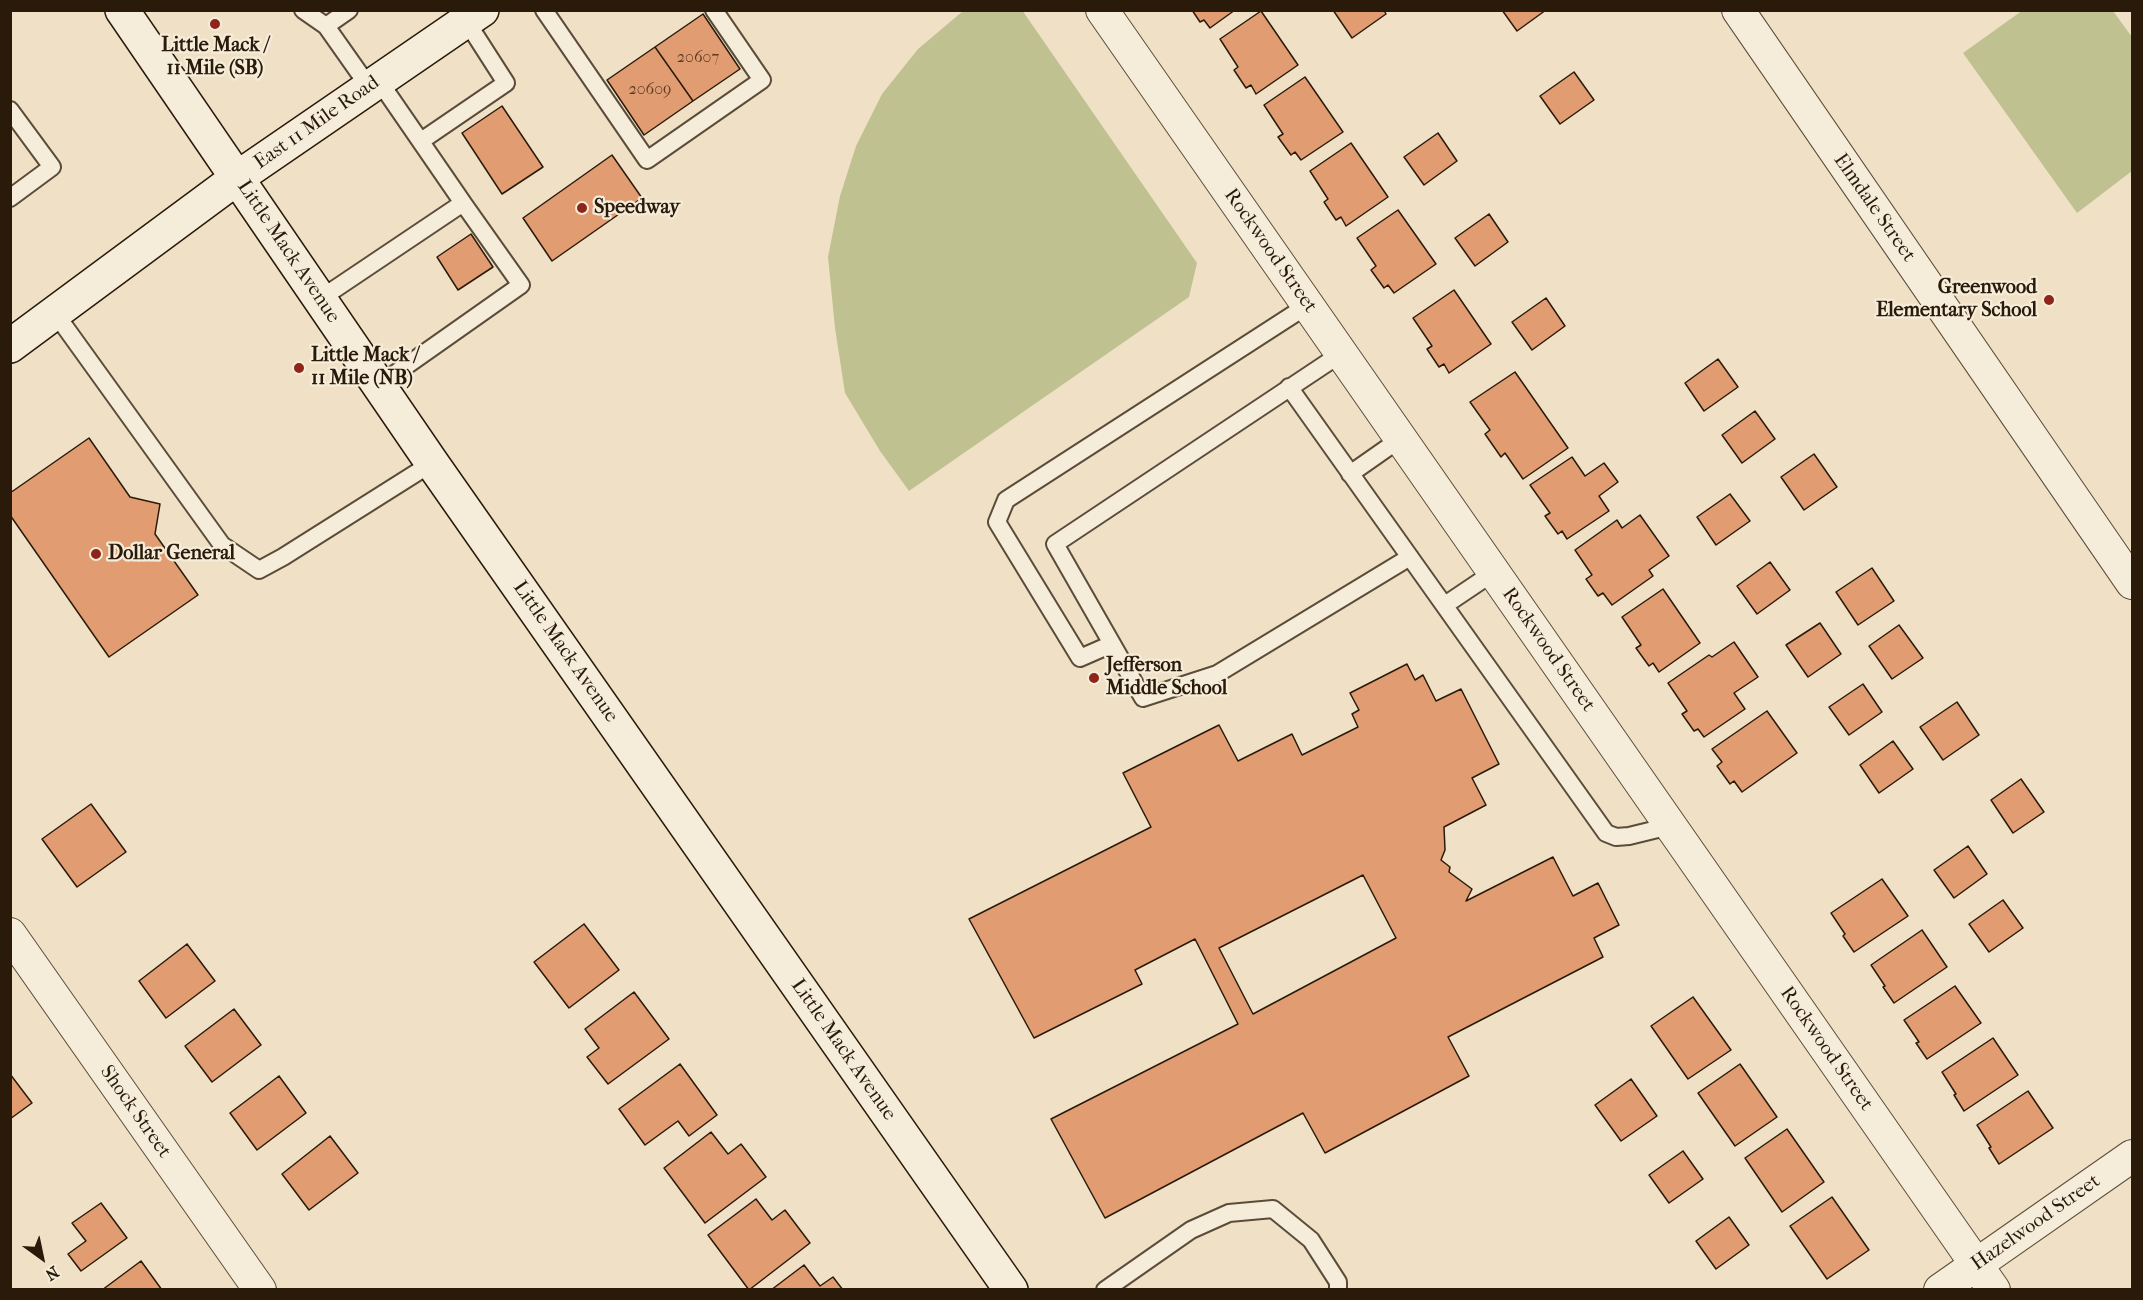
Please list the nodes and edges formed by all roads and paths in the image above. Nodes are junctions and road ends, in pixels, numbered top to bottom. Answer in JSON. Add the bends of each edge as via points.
{"nodes":[{"id":1,"x":122,"y":10,"type":"edge"},
{"id":2,"x":303,"y":10,"type":"edge"},
{"id":3,"x":349,"y":10,"type":"edge"},
{"id":4,"x":544,"y":10,"type":"edge"},
{"id":5,"x":714,"y":10,"type":"edge"},
{"id":6,"x":1102,"y":10,"type":"edge"},
{"id":7,"x":1738,"y":10,"type":"edge"},
{"id":8,"x":469,"y":14,"type":"edge"},
{"id":9,"x":326,"y":26,"type":"junction"},
{"id":10,"x":374,"y":84,"type":"junction"},
{"id":11,"x":10,"y":110,"type":"edge"},
{"id":12,"x":422,"y":141,"type":"junction"},
{"id":13,"x":237,"y":178,"type":"junction"},
{"id":14,"x":10,"y":198,"type":"edge"},
{"id":15,"x":463,"y":203,"type":"junction"},
{"id":16,"x":320,"y":299,"type":"junction"},
{"id":17,"x":1308,"y":305,"type":"junction"},
{"id":18,"x":55,"y":312,"type":"junction"},
{"id":19,"x":10,"y":346,"type":"edge"},
{"id":20,"x":1342,"y":353,"type":"junction"},
{"id":21,"x":379,"y":385,"type":"junction"},
{"id":22,"x":1289,"y":387,"type":"junction"},
{"id":23,"x":1400,"y":439,"type":"junction"},
{"id":24,"x":432,"y":463,"type":"junction"},
{"id":25,"x":1350,"y":474,"type":"junction"},
{"id":26,"x":1410,"y":557,"type":"junction"},
{"id":27,"x":1494,"y":572,"type":"junction"},
{"id":28,"x":2133,"y":583,"type":"edge"},
{"id":29,"x":1445,"y":605,"type":"junction"},
{"id":30,"x":1112,"y":644,"type":"junction"},
{"id":31,"x":1670,"y":825,"type":"junction"},
{"id":32,"x":10,"y":934,"type":"edge"},
{"id":33,"x":2133,"y":1156,"type":"edge"},
{"id":34,"x":1976,"y":1264,"type":"junction"},
{"id":35,"x":260,"y":1290,"type":"edge"},
{"id":36,"x":1011,"y":1290,"type":"edge"},
{"id":37,"x":1105,"y":1290,"type":"edge"},
{"id":38,"x":1338,"y":1290,"type":"edge"},
{"id":39,"x":1940,"y":1290,"type":"edge"},
{"id":40,"x":1994,"y":1290,"type":"edge"}],
"edges":[{"from":1,"to":13,"type":"main road","name":"Little Mack Avenue"},
{"from":2,"to":9,"type":"lane"},
{"from":3,"to":9,"type":"lane"},
{"from":4,"to":5,"type":"lane","via":[[647,160],[762,80]]},
{"from":6,"to":17,"type":"street","name":"Rockwood Street"},
{"from":7,"to":28,"type":"street","name":"Elmdale Street"},
{"from":8,"to":10,"type":"main road","name":"East 11 Mile Road"},
{"from":8,"to":12,"type":"lane","via":[[506,83]]},
{"from":9,"to":10,"type":"lane"},
{"from":10,"to":12,"type":"lane"},
{"from":10,"to":13,"type":"main road","name":"East 11 Mile Road"},
{"from":11,"to":14,"type":"lane","via":[[51,167]]},
{"from":12,"to":15,"type":"lane"},
{"from":13,"to":16,"type":"main road","name":"Little Mack Avenue"},
{"from":13,"to":18,"type":"main road","name":"East 11 Mile Road"},
{"from":15,"to":16,"type":"lane"},
{"from":15,"to":21,"type":"lane","via":[[521,285]]},
{"from":16,"to":21,"type":"main road","name":"Little Mack Avenue"},
{"from":17,"to":20,"type":"street","name":"Rockwood Street"},
{"from":17,"to":30,"type":"lane","via":[[1006,500],[997,522],[1080,658]]},
{"from":18,"to":19,"type":"main road","name":"East 11 Mile Road"},
{"from":18,"to":24,"type":"lane","via":[[222,545],[259,570]]},
{"from":20,"to":22,"type":"lane"},
{"from":20,"to":23,"type":"street","name":"Rockwood Street"},
{"from":21,"to":24,"type":"main road","name":"Little Mack Avenue"},
{"from":22,"to":25,"type":"lane"},
{"from":22,"to":30,"type":"lane","via":[[1055,544]]},
{"from":23,"to":25,"type":"lane"},
{"from":23,"to":27,"type":"street","name":"Rockwood Street"},
{"from":24,"to":36,"type":"main road","name":"Little Mack Avenue"},
{"from":25,"to":26,"type":"lane"},
{"from":26,"to":29,"type":"lane"},
{"from":26,"to":30,"type":"lane","via":[[1217,674],[1143,698]]},
{"from":27,"to":29,"type":"lane"},
{"from":27,"to":31,"type":"street","name":"Rockwood Street"},
{"from":29,"to":31,"type":"lane","via":[[1606,833],[1629,836]]},
{"from":31,"to":34,"type":"street","name":"Rockwood Street"},
{"from":32,"to":35,"type":"street","name":"Shock Street"},
{"from":33,"to":34,"type":"street","name":"Hazelwood Street"},
{"from":34,"to":39,"type":"street","name":"Hazelwood Street"},
{"from":34,"to":40,"type":"street","name":"Rockwood Street"},
{"from":37,"to":38,"type":"lane","via":[[1191,1230],[1229,1213],[1273,1209],[1311,1240],[1338,1282]]}]}
